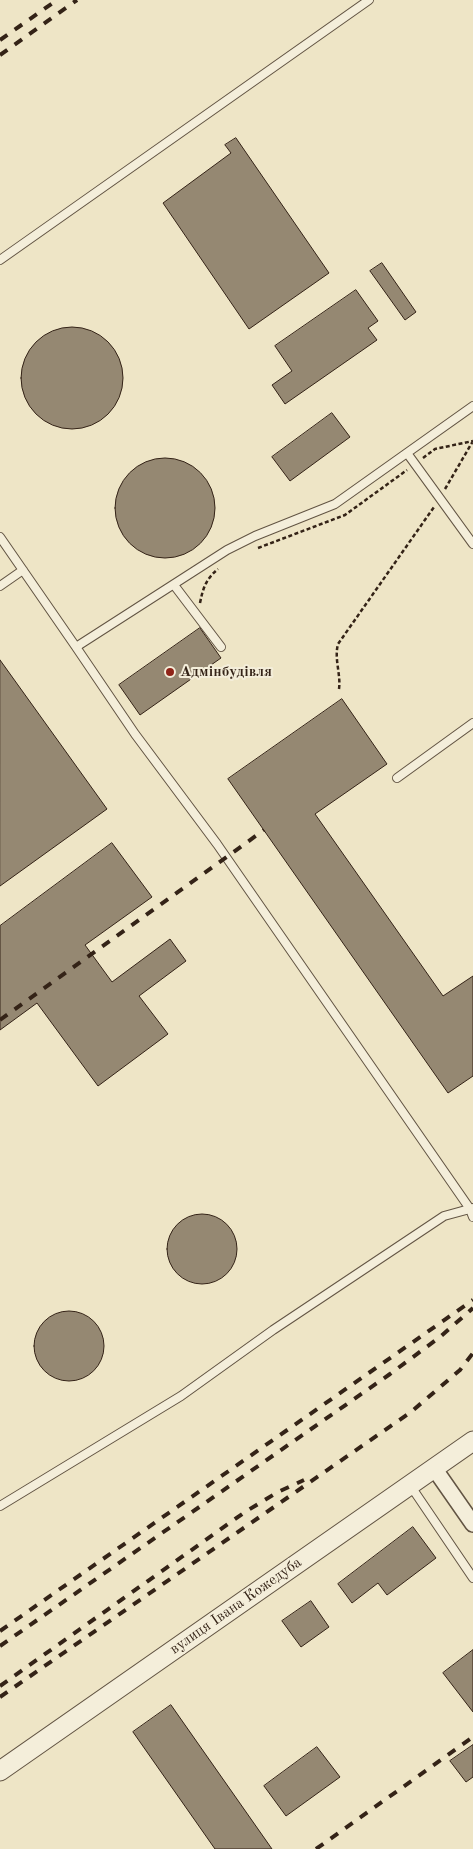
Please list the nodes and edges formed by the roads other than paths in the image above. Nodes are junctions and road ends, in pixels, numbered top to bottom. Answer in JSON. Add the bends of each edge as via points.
{"nodes":[{"id":1,"x":369,"y":0,"type":"edge"},
{"id":2,"x":0,"y":260,"type":"edge"},
{"id":3,"x":473,"y":406,"type":"edge"},
{"id":4,"x":407,"y":453,"type":"junction"},
{"id":5,"x":0,"y":537,"type":"edge"},
{"id":6,"x":473,"y":544,"type":"edge"},
{"id":7,"x":23,"y":570,"type":"junction"},
{"id":8,"x":174,"y":585,"type":"junction"},
{"id":9,"x":0,"y":586,"type":"edge"},
{"id":10,"x":76,"y":647,"type":"junction"},
{"id":11,"x":220,"y":647,"type":"dead end"},
{"id":12,"x":473,"y":723,"type":"edge"},
{"id":13,"x":397,"y":778,"type":"dead end"},
{"id":14,"x":472,"y":1208,"type":"edge"},
{"id":15,"x":473,"y":1217,"type":"edge"},
{"id":16,"x":473,"y":1441,"type":"edge"},
{"id":17,"x":434,"y":1468,"type":"junction"},
{"id":18,"x":410,"y":1485,"type":"junction"},
{"id":19,"x":0,"y":1506,"type":"edge"},
{"id":20,"x":473,"y":1524,"type":"edge"},
{"id":21,"x":473,"y":1578,"type":"edge"},
{"id":22,"x":0,"y":1771,"type":"edge"}],
"edges":[{"from":1,"to":2,"type":"lane"},
{"from":3,"to":4,"type":"lane"},
{"from":4,"to":6,"type":"lane"},
{"from":4,"to":8,"type":"lane","via":[[335,504],[255,536]]},
{"from":5,"to":7,"type":"lane"},
{"from":7,"to":9,"type":"lane"},
{"from":7,"to":10,"type":"lane"},
{"from":8,"to":10,"type":"lane"},
{"from":8,"to":11,"type":"lane"},
{"from":10,"to":14,"type":"lane"},
{"from":12,"to":13,"type":"lane"},
{"from":14,"to":15,"type":"lane"},
{"from":14,"to":19,"type":"lane","via":[[444,1216],[273,1330],[181,1396]]},
{"from":16,"to":17,"type":"street","name":"вулиця Івана Кожедуба"},
{"from":17,"to":18,"type":"street","name":"вулиця Івана Кожедуба"},
{"from":17,"to":20,"type":"street"},
{"from":18,"to":21,"type":"lane"},
{"from":18,"to":22,"type":"street","name":"вулиця Івана Кожедуба"}]}
